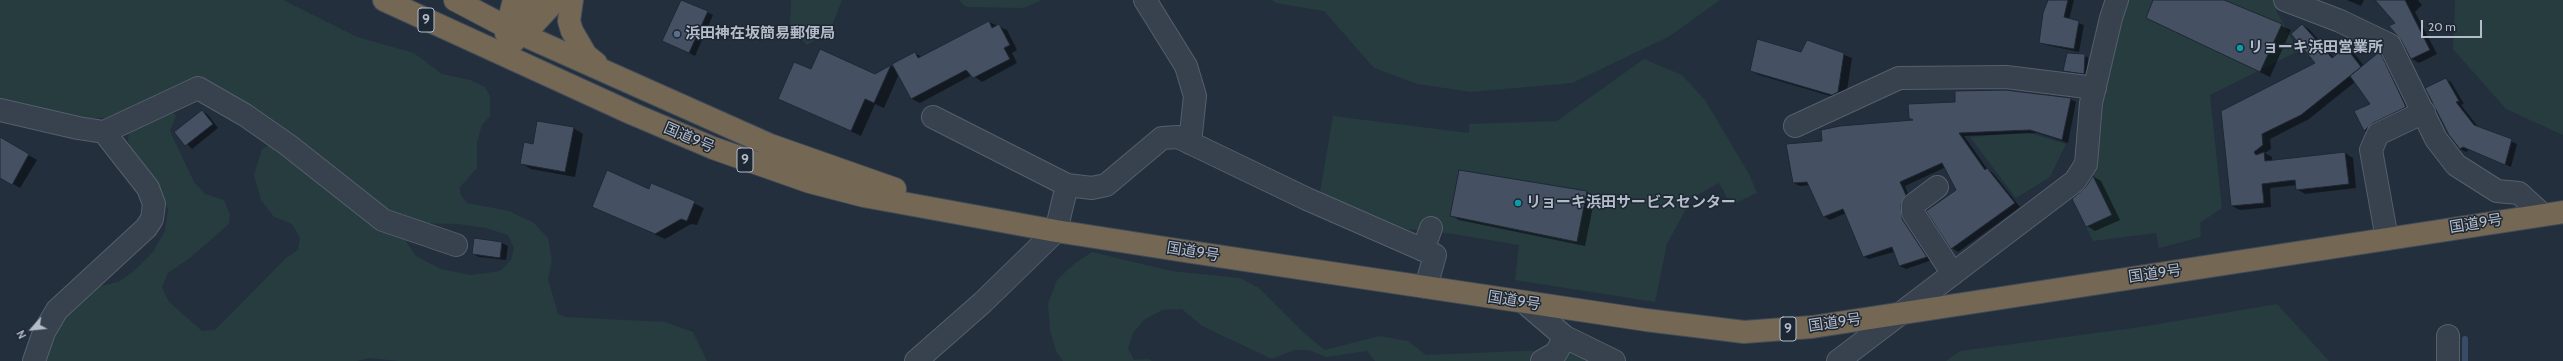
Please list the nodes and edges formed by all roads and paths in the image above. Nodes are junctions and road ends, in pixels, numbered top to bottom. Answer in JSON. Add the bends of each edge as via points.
{"nodes":[{"id":1,"x":384,"y":0,"type":"edge"},
{"id":2,"x":455,"y":0,"type":"edge"},
{"id":3,"x":514,"y":0,"type":"edge"},
{"id":4,"x":536,"y":0,"type":"edge"},
{"id":5,"x":556,"y":0,"type":"edge"},
{"id":6,"x":572,"y":0,"type":"edge"},
{"id":7,"x":1145,"y":0,"type":"edge"},
{"id":8,"x":2118,"y":0,"type":"edge"},
{"id":9,"x":2285,"y":0,"type":"edge"},
{"id":10,"x":516,"y":35,"type":"junction"},
{"id":11,"x":469,"y":39,"type":"junction"},
{"id":12,"x":493,"y":51,"type":"junction"},
{"id":13,"x":616,"y":76,"type":"junction"},
{"id":14,"x":573,"y":87,"type":"junction"},
{"id":15,"x":2094,"y":88,"type":"junction"},
{"id":16,"x":0,"y":110,"type":"edge"},
{"id":17,"x":2424,"y":112,"type":"junction"},
{"id":18,"x":933,"y":117,"type":"dead end"},
{"id":19,"x":1795,"y":126,"type":"dead end"},
{"id":20,"x":104,"y":132,"type":"junction"},
{"id":21,"x":1190,"y":143,"type":"junction"},
{"id":22,"x":1067,"y":184,"type":"junction"},
{"id":23,"x":1937,"y":187,"type":"dead end"},
{"id":24,"x":2552,"y":213,"type":"edge"},
{"id":25,"x":1011,"y":222,"type":"junction"},
{"id":26,"x":1431,"y":228,"type":"dead end"},
{"id":27,"x":1056,"y":231,"type":"junction"},
{"id":28,"x":2386,"y":238,"type":"junction"},
{"id":29,"x":456,"y":245,"type":"dead end"},
{"id":30,"x":1423,"y":250,"type":"junction"},
{"id":31,"x":1954,"y":274,"type":"junction"},
{"id":32,"x":1426,"y":287,"type":"junction"},
{"id":33,"x":1524,"y":302,"type":"junction"},
{"id":34,"x":1903,"y":312,"type":"junction"},
{"id":35,"x":2448,"y":336,"type":"dead end"},
{"id":36,"x":1566,"y":337,"type":"junction"},
{"id":37,"x":34,"y":361,"type":"edge"},
{"id":38,"x":916,"y":361,"type":"edge"},
{"id":39,"x":1542,"y":361,"type":"edge"},
{"id":40,"x":1614,"y":361,"type":"edge"},
{"id":41,"x":1838,"y":361,"type":"edge"},
{"id":42,"x":2448,"y":361,"type":"edge"}],
"edges":[{"from":1,"to":11,"type":"highway","name":"国道9号","number":"9"},
{"from":2,"to":10,"type":"highway","name":"国道9号","number":"9"},
{"from":3,"to":10,"type":"highway","via":[[510,12]]},
{"from":4,"to":10,"type":"highway"},
{"from":5,"to":10,"type":"highway"},
{"from":6,"to":13,"type":"highway","via":[[569,21],[578,44],[586,55]]},
{"from":7,"to":21,"type":"street","via":[[1186,66],[1195,96]]},
{"from":8,"to":15,"type":"street","via":[[2111,18]]},
{"from":9,"to":17,"type":"street","via":[[2340,21],[2390,45]]},
{"from":10,"to":11,"type":"highway","via":[[493,40]]},
{"from":10,"to":12,"type":"highway","via":[[507,48]]},
{"from":10,"to":13,"type":"highway","name":"国道9号","number":"9"},
{"from":10,"to":14,"type":"highway","via":[[534,65]]},
{"from":11,"to":12,"type":"highway","name":"国道9号","number":"9"},
{"from":12,"to":14,"type":"highway","name":"国道9号","number":"9"},
{"from":13,"to":25,"type":"highway","name":"国道9号","number":"9","via":[[718,123],[816,163],[893,189]]},
{"from":14,"to":25,"type":"highway","name":"国道9号","number":"9","via":[[713,148],[810,182],[864,196]]},
{"from":15,"to":19,"type":"street","via":[[2006,77],[1899,78]]},
{"from":15,"to":31,"type":"street","via":[[2086,164],[2075,181]]},
{"from":16,"to":20,"type":"street"},
{"from":17,"to":24,"type":"street","via":[[2436,139],[2456,166],[2497,191],[2519,193]]},
{"from":17,"to":28,"type":"street","via":[[2378,134],[2371,150]]},
{"from":18,"to":22,"type":"street"},
{"from":20,"to":29,"type":"street","via":[[198,88],[245,115],[288,145],[383,220]]},
{"from":20,"to":37,"type":"street","via":[[148,188],[154,204],[152,218],[146,228],[57,310],[44,332]]},
{"from":21,"to":22,"type":"street","via":[[1178,137],[1162,138],[1106,185],[1092,188]]},
{"from":21,"to":30,"type":"street","via":[[1307,199]]},
{"from":22,"to":27,"type":"street"},
{"from":23,"to":31,"type":"street","via":[[1913,205],[1913,213]]},
{"from":24,"to":28,"type":"highway","name":"国道9号","number":"9"},
{"from":25,"to":27,"type":"highway","name":"国道9号","number":"9"},
{"from":26,"to":30,"type":"street"},
{"from":27,"to":32,"type":"highway","name":"国道9号","number":"9"},
{"from":27,"to":38,"type":"street","via":[[982,303]]},
{"from":28,"to":34,"type":"highway","name":"国道9号","number":"9"},
{"from":30,"to":32,"type":"street","via":[[1435,255]]},
{"from":31,"to":34,"type":"street"},
{"from":32,"to":33,"type":"highway","name":"国道9号","number":"9"},
{"from":33,"to":34,"type":"highway","name":"国道9号","number":"9","via":[[1744,332],[1812,327]]},
{"from":33,"to":36,"type":"street"},
{"from":34,"to":41,"type":"street"},
{"from":35,"to":42,"type":"street"},
{"from":36,"to":39,"type":"street","via":[[1556,353]]},
{"from":36,"to":40,"type":"street"}]}
